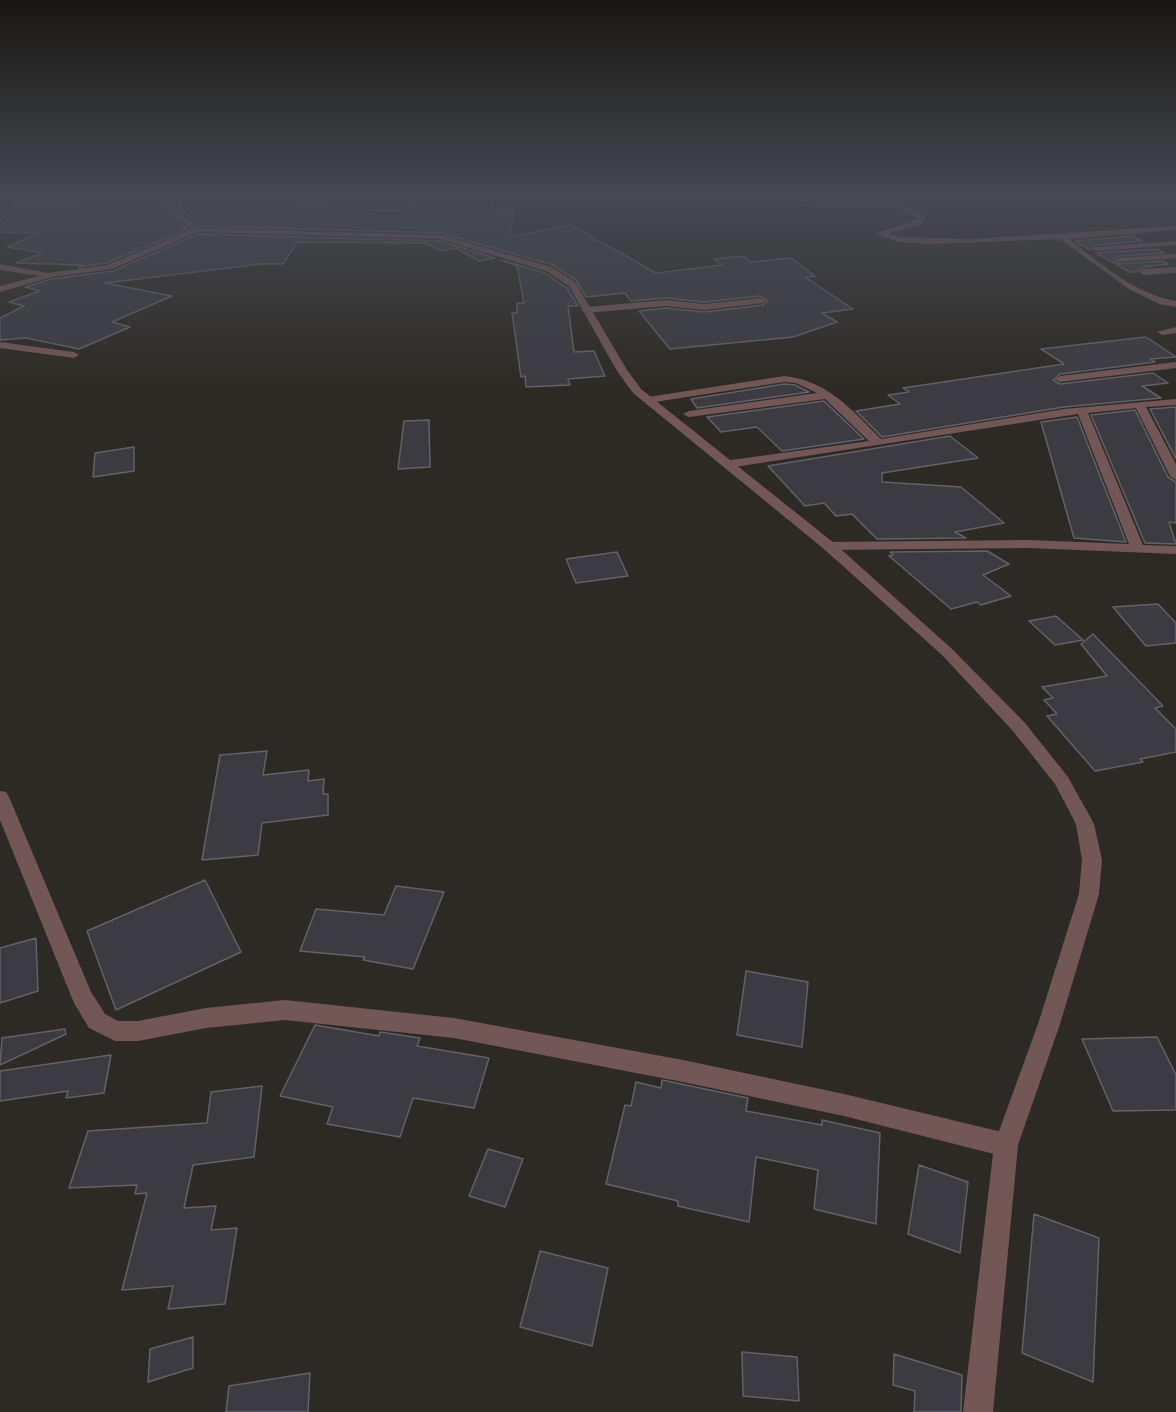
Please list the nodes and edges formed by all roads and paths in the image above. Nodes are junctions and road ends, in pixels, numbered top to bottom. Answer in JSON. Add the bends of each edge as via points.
{"nodes":[{"id":1,"x":122,"y":261,"type":"edge"},
{"id":2,"x":525,"y":261,"type":"edge"},
{"id":3,"x":1094,"y":261,"type":"edge"},
{"id":4,"x":0,"y":267,"type":"edge"},
{"id":5,"x":1176,"y":270,"type":"edge"},
{"id":6,"x":1143,"y":272,"type":"dead end"},
{"id":7,"x":51,"y":275,"type":"junction"},
{"id":8,"x":0,"y":289,"type":"edge"},
{"id":9,"x":760,"y":301,"type":"dead end"},
{"id":10,"x":1176,"y":304,"type":"edge"},
{"id":11,"x":586,"y":310,"type":"junction"},
{"id":12,"x":1176,"y":330,"type":"edge"},
{"id":13,"x":1162,"y":332,"type":"dead end"},
{"id":14,"x":0,"y":345,"type":"edge"},
{"id":15,"x":74,"y":355,"type":"dead end"},
{"id":16,"x":1176,"y":365,"type":"edge"},
{"id":17,"x":1060,"y":379,"type":"dead end"},
{"id":18,"x":827,"y":395,"type":"junction"},
{"id":19,"x":674,"y":396,"type":"junction"},
{"id":20,"x":648,"y":400,"type":"junction"},
{"id":21,"x":1176,"y":402,"type":"edge"},
{"id":22,"x":1139,"y":404,"type":"junction"},
{"id":23,"x":1082,"y":411,"type":"junction"},
{"id":24,"x":689,"y":414,"type":"junction"},
{"id":25,"x":684,"y":429,"type":"junction"},
{"id":26,"x":878,"y":443,"type":"junction"},
{"id":27,"x":728,"y":464,"type":"junction"},
{"id":28,"x":1176,"y":476,"type":"edge"},
{"id":29,"x":829,"y":546,"type":"junction"},
{"id":30,"x":1138,"y":549,"type":"junction"},
{"id":31,"x":1176,"y":550,"type":"edge"},
{"id":32,"x":0,"y":797,"type":"edge"},
{"id":33,"x":1006,"y":1145,"type":"junction"},
{"id":34,"x":978,"y":1412,"type":"edge"}],
"edges":[{"from":1,"to":7,"type":"street","via":[[109,267]]},
{"from":2,"to":11,"type":"street","via":[[559,273],[572,284]]},
{"from":3,"to":10,"type":"street","via":[[1154,298]]},
{"from":4,"to":7,"type":"street"},
{"from":5,"to":6,"type":"street"},
{"from":7,"to":8,"type":"street"},
{"from":9,"to":11,"type":"street","via":[[704,307],[666,303]]},
{"from":11,"to":20,"type":"street","via":[[622,371]]},
{"from":12,"to":13,"type":"street"},
{"from":14,"to":15,"type":"street"},
{"from":16,"to":17,"type":"street"},
{"from":18,"to":19,"type":"street","via":[[810,383],[794,379]]},
{"from":18,"to":24,"type":"street"},
{"from":18,"to":26,"type":"street"},
{"from":19,"to":20,"type":"street"},
{"from":19,"to":24,"type":"street"},
{"from":20,"to":25,"type":"street"},
{"from":21,"to":22,"type":"street"},
{"from":22,"to":23,"type":"street"},
{"from":22,"to":28,"type":"street"},
{"from":23,"to":26,"type":"street"},
{"from":23,"to":30,"type":"street"},
{"from":24,"to":25,"type":"street","via":[[691,420]]},
{"from":25,"to":27,"type":"street"},
{"from":26,"to":27,"type":"street"},
{"from":27,"to":29,"type":"street"},
{"from":29,"to":30,"type":"street","via":[[1029,543]]},
{"from":29,"to":33,"type":"street","via":[[947,652],[1019,728],[1062,781],[1085,824],[1092,860],[1089,894]]},
{"from":30,"to":31,"type":"street"},
{"from":32,"to":33,"type":"street","via":[[82,996],[97,1021],[115,1032],[285,1010],[454,1028],[844,1105]]},
{"from":33,"to":34,"type":"street"}]}
